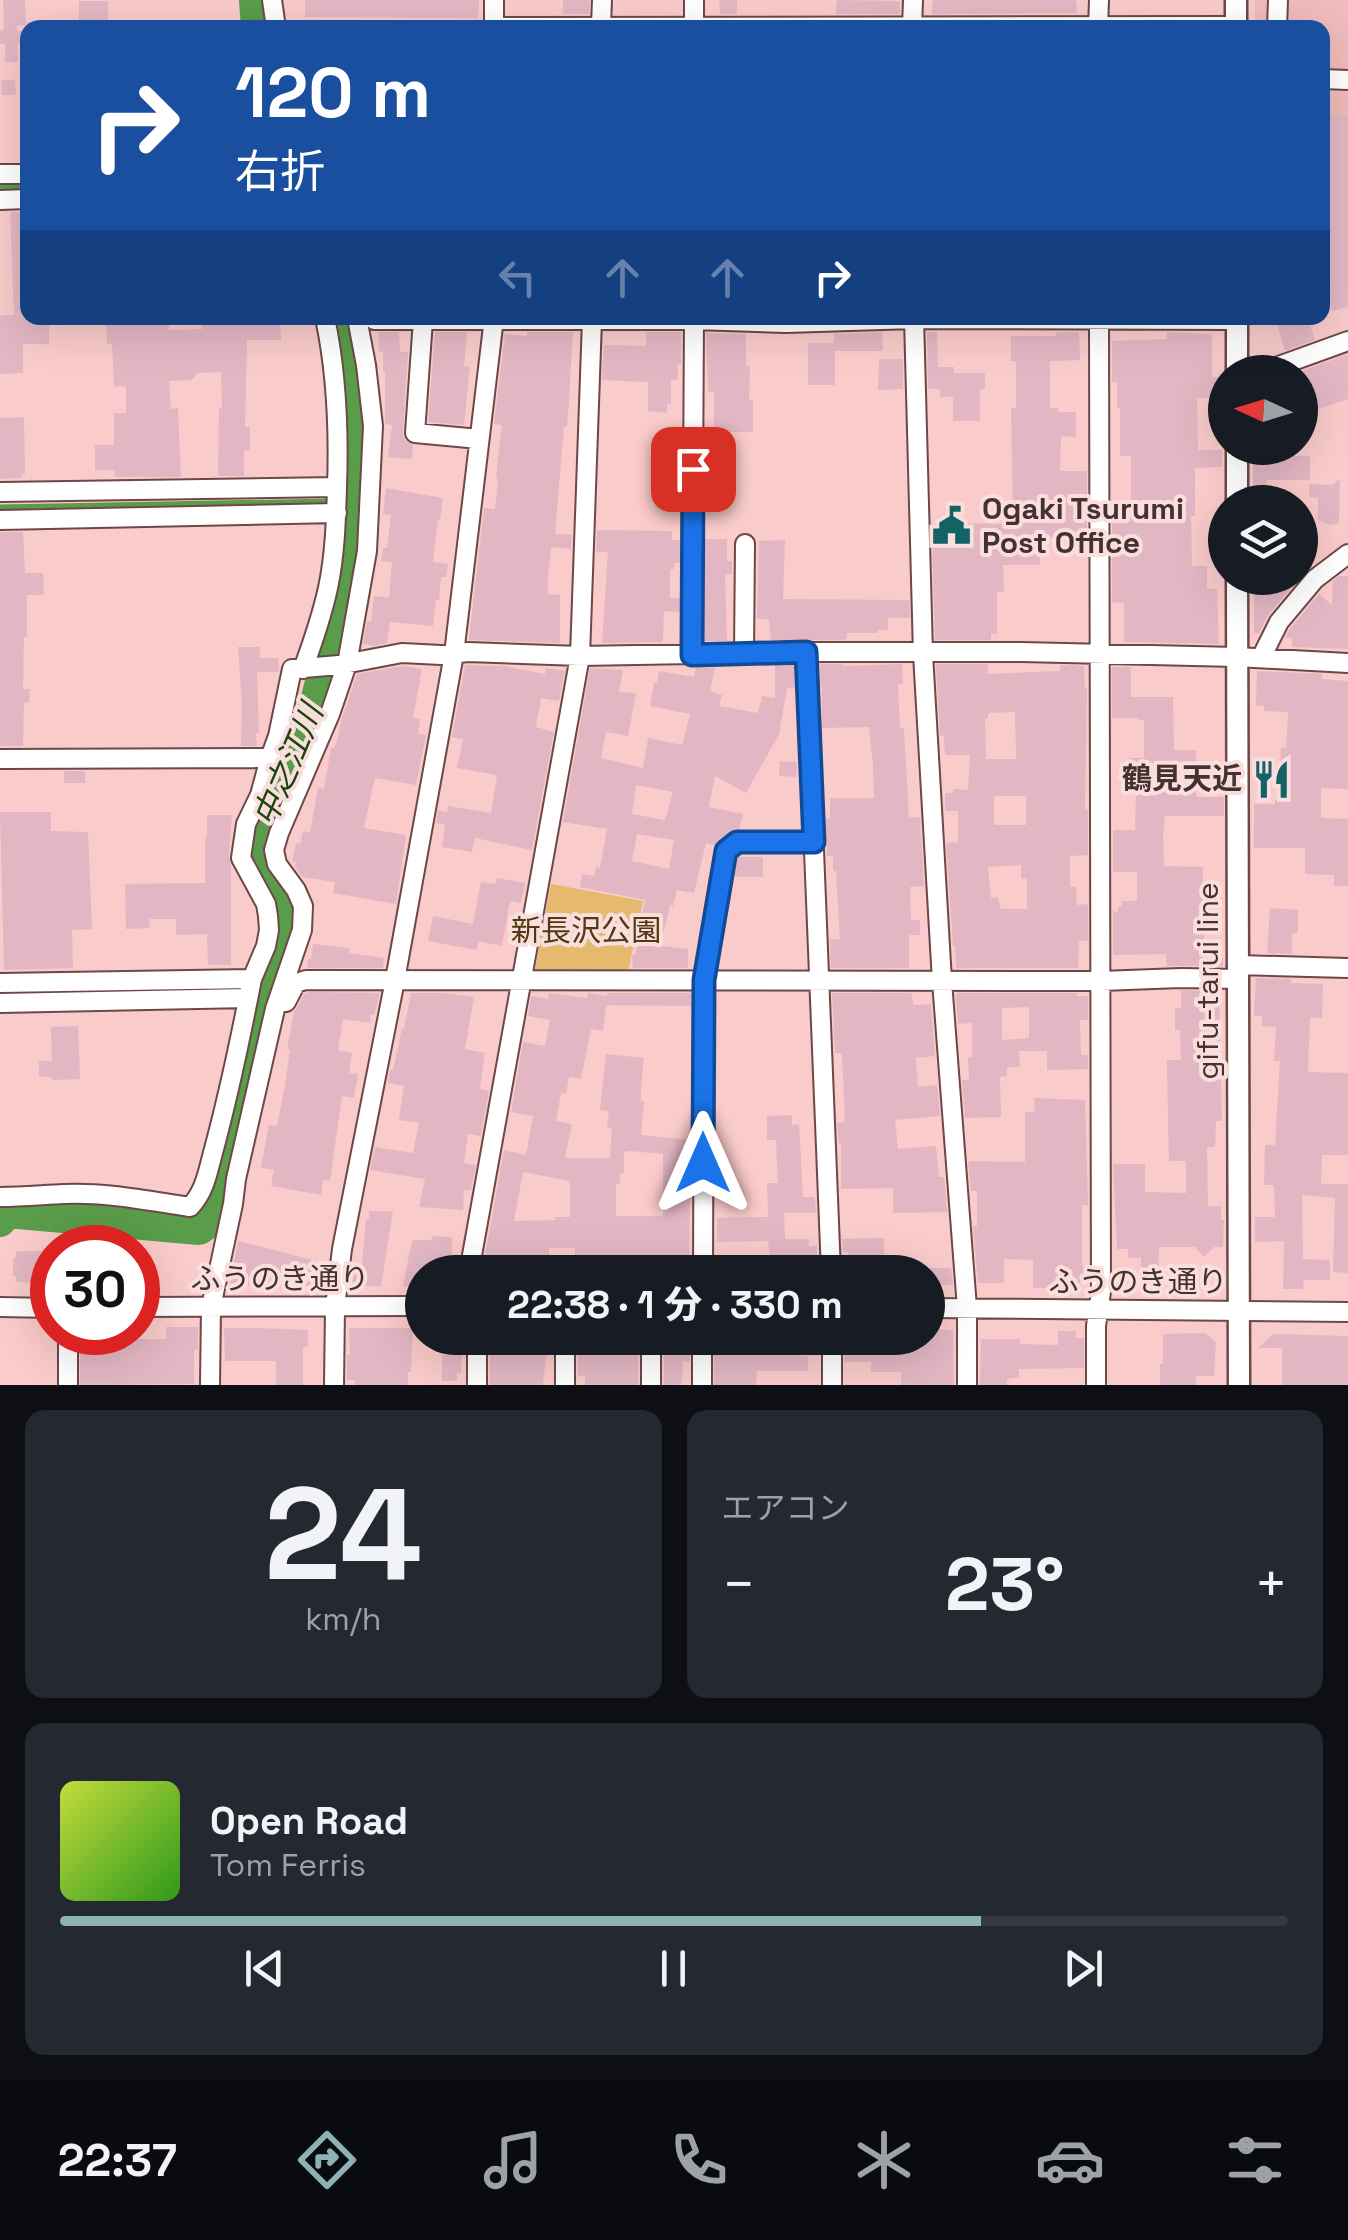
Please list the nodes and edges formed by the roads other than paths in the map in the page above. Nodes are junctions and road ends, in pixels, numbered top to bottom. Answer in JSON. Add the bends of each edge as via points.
{"nodes":[{"id":1,"x":326,"y":325,"type":"edge"},
{"id":2,"x":366,"y":325,"type":"edge"},
{"id":3,"x":414,"y":325,"type":"edge"},
{"id":4,"x":493,"y":325,"type":"edge"},
{"id":5,"x":592,"y":325,"type":"edge"},
{"id":6,"x":694,"y":325,"type":"edge"},
{"id":7,"x":914,"y":325,"type":"edge"},
{"id":8,"x":1099,"y":325,"type":"edge"},
{"id":9,"x":1237,"y":325,"type":"edge"},
{"id":10,"x":1348,"y":341,"type":"edge"},
{"id":11,"x":1237,"y":355,"type":"edge"},
{"id":12,"x":1309,"y":355,"type":"edge"},
{"id":13,"x":479,"y":440,"type":"junction"},
{"id":14,"x":337,"y":487,"type":"junction"},
{"id":15,"x":0,"y":492,"type":"edge"},
{"id":16,"x":337,"y":514,"type":"junction"},
{"id":17,"x":0,"y":520,"type":"edge"},
{"id":18,"x":746,"y":544,"type":"dead end"},
{"id":19,"x":1348,"y":554,"type":"edge"},
{"id":20,"x":1237,"y":595,"type":"edge"},
{"id":21,"x":806,"y":652,"type":"junction"},
{"id":22,"x":454,"y":654,"type":"junction"},
{"id":23,"x":744,"y":654,"type":"junction"},
{"id":24,"x":923,"y":654,"type":"junction"},
{"id":25,"x":1099,"y":654,"type":"junction"},
{"id":26,"x":692,"y":655,"type":"junction"},
{"id":27,"x":580,"y":656,"type":"junction"},
{"id":28,"x":1237,"y":657,"type":"junction"},
{"id":29,"x":1260,"y":658,"type":"junction"},
{"id":30,"x":1348,"y":662,"type":"edge"},
{"id":31,"x":343,"y":664,"type":"junction"},
{"id":32,"x":307,"y":669,"type":"junction"},
{"id":33,"x":270,"y":758,"type":"junction"},
{"id":34,"x":0,"y":759,"type":"edge"},
{"id":35,"x":814,"y":842,"type":"junction"},
{"id":36,"x":1348,"y":968,"type":"edge"},
{"id":37,"x":1238,"y":972,"type":"junction"},
{"id":38,"x":252,"y":979,"type":"junction"},
{"id":39,"x":395,"y":980,"type":"junction"},
{"id":40,"x":704,"y":980,"type":"junction"},
{"id":41,"x":820,"y":981,"type":"junction"},
{"id":42,"x":942,"y":981,"type":"junction"},
{"id":43,"x":1100,"y":981,"type":"junction"},
{"id":44,"x":521,"y":982,"type":"junction"},
{"id":45,"x":0,"y":983,"type":"edge"},
{"id":46,"x":248,"y":998,"type":"junction"},
{"id":47,"x":0,"y":1003,"type":"edge"},
{"id":48,"x":271,"y":1030,"type":"junction"},
{"id":49,"x":0,"y":1197,"type":"edge"},
{"id":50,"x":472,"y":1255,"type":"edge"},
{"id":51,"x":703,"y":1255,"type":"edge"},
{"id":52,"x":830,"y":1255,"type":"edge"},
{"id":53,"x":334,"y":1306,"type":"junction"},
{"id":54,"x":405,"y":1306,"type":"edge"},
{"id":55,"x":4,"y":1307,"type":"edge"},
{"id":56,"x":160,"y":1307,"type":"edge"},
{"id":57,"x":211,"y":1307,"type":"junction"},
{"id":58,"x":30,"y":1308,"type":"edge"},
{"id":59,"x":945,"y":1308,"type":"edge"},
{"id":60,"x":966,"y":1308,"type":"junction"},
{"id":61,"x":1240,"y":1310,"type":"junction"},
{"id":62,"x":1100,"y":1311,"type":"junction"},
{"id":63,"x":1348,"y":1312,"type":"edge"},
{"id":64,"x":68,"y":1355,"type":"edge"},
{"id":65,"x":477,"y":1355,"type":"edge"},
{"id":66,"x":564,"y":1355,"type":"edge"},
{"id":67,"x":651,"y":1355,"type":"edge"},
{"id":68,"x":702,"y":1355,"type":"edge"},
{"id":69,"x":832,"y":1355,"type":"edge"},
{"id":70,"x":68,"y":1385,"type":"edge"},
{"id":71,"x":210,"y":1385,"type":"edge"},
{"id":72,"x":334,"y":1385,"type":"edge"},
{"id":73,"x":477,"y":1385,"type":"edge"},
{"id":74,"x":565,"y":1385,"type":"edge"},
{"id":75,"x":651,"y":1385,"type":"edge"},
{"id":76,"x":702,"y":1385,"type":"edge"},
{"id":77,"x":832,"y":1385,"type":"edge"},
{"id":78,"x":967,"y":1385,"type":"edge"},
{"id":79,"x":1096,"y":1385,"type":"edge"},
{"id":80,"x":1239,"y":1385,"type":"edge"}],
"edges":[{"from":1,"to":14,"type":"street","via":[[336,389]]},
{"from":2,"to":31,"type":"street","via":[[373,426],[367,551]]},
{"from":3,"to":13,"type":"street","via":[[414,433]]},
{"from":4,"to":13,"type":"street"},
{"from":5,"to":27,"type":"street"},
{"from":6,"to":26,"type":"street"},
{"from":7,"to":24,"type":"street"},
{"from":8,"to":25,"type":"street"},
{"from":9,"to":11,"type":"main road"},
{"from":10,"to":12,"type":"street"},
{"from":13,"to":22,"type":"street"},
{"from":14,"to":15,"type":"street"},
{"from":14,"to":16,"type":"street"},
{"from":16,"to":17,"type":"street"},
{"from":16,"to":32,"type":"street","via":[[329,584]]},
{"from":18,"to":23,"type":"street"},
{"from":19,"to":29,"type":"street","via":[[1314,580]]},
{"from":20,"to":28,"type":"main road","name":"gifu-tarui line"},
{"from":21,"to":23,"type":"street"},
{"from":21,"to":24,"type":"street"},
{"from":21,"to":35,"type":"street"},
{"from":22,"to":27,"type":"street"},
{"from":22,"to":31,"type":"street","via":[[402,653]]},
{"from":22,"to":39,"type":"street"},
{"from":23,"to":26,"type":"street"},
{"from":24,"to":25,"type":"street"},
{"from":24,"to":42,"type":"street"},
{"from":25,"to":28,"type":"street"},
{"from":25,"to":43,"type":"street"},
{"from":26,"to":27,"type":"street"},
{"from":27,"to":44,"type":"street"},
{"from":28,"to":29,"type":"street"},
{"from":28,"to":37,"type":"main road","name":"gifu-tarui line"},
{"from":29,"to":30,"type":"street"},
{"from":31,"to":32,"type":"street"},
{"from":31,"to":48,"type":"street","via":[[330,714],[274,850],[303,906],[302,930]]},
{"from":32,"to":33,"type":"street","via":[[292,669]]},
{"from":33,"to":34,"type":"street"},
{"from":33,"to":38,"type":"street","via":[[242,842],[241,858],[268,916],[266,946]]},
{"from":35,"to":40,"type":"street","via":[[737,842],[726,851]]},
{"from":35,"to":41,"type":"street"},
{"from":36,"to":37,"type":"street"},
{"from":37,"to":43,"type":"street"},
{"from":37,"to":61,"type":"main road","name":"gifu-tarui line"},
{"from":38,"to":45,"type":"street"},
{"from":38,"to":46,"type":"street"},
{"from":39,"to":44,"type":"street"},
{"from":39,"to":48,"type":"street","via":[[296,983]]},
{"from":39,"to":53,"type":"street"},
{"from":40,"to":41,"type":"street"},
{"from":40,"to":44,"type":"street"},
{"from":40,"to":51,"type":"street"},
{"from":41,"to":42,"type":"street"},
{"from":41,"to":52,"type":"street"},
{"from":42,"to":43,"type":"street"},
{"from":42,"to":60,"type":"street"},
{"from":43,"to":62,"type":"street"},
{"from":44,"to":50,"type":"street"},
{"from":46,"to":47,"type":"street"},
{"from":46,"to":49,"type":"street","via":[[206,1180],[190,1207],[100,1195]]},
{"from":48,"to":57,"type":"street"},
{"from":53,"to":54,"type":"street","name":"ふうのき通り"},
{"from":53,"to":57,"type":"street","name":"ふうのき通り"},
{"from":53,"to":72,"type":"street"},
{"from":55,"to":58,"type":"street"},
{"from":56,"to":57,"type":"street","name":"ふうのき通り"},
{"from":57,"to":71,"type":"street"},
{"from":59,"to":60,"type":"street","name":"ふうのき通り"},
{"from":60,"to":62,"type":"street","name":"ふうのき通り"},
{"from":60,"to":78,"type":"street"},
{"from":61,"to":62,"type":"street","name":"ふうのき通り"},
{"from":61,"to":63,"type":"street","name":"ふうのき通り"},
{"from":61,"to":80,"type":"main road","name":"gifu-tarui line"},
{"from":62,"to":79,"type":"street"},
{"from":64,"to":70,"type":"street"},
{"from":65,"to":73,"type":"street"},
{"from":66,"to":74,"type":"street"},
{"from":67,"to":75,"type":"street"},
{"from":68,"to":76,"type":"street"},
{"from":69,"to":77,"type":"street"}]}
